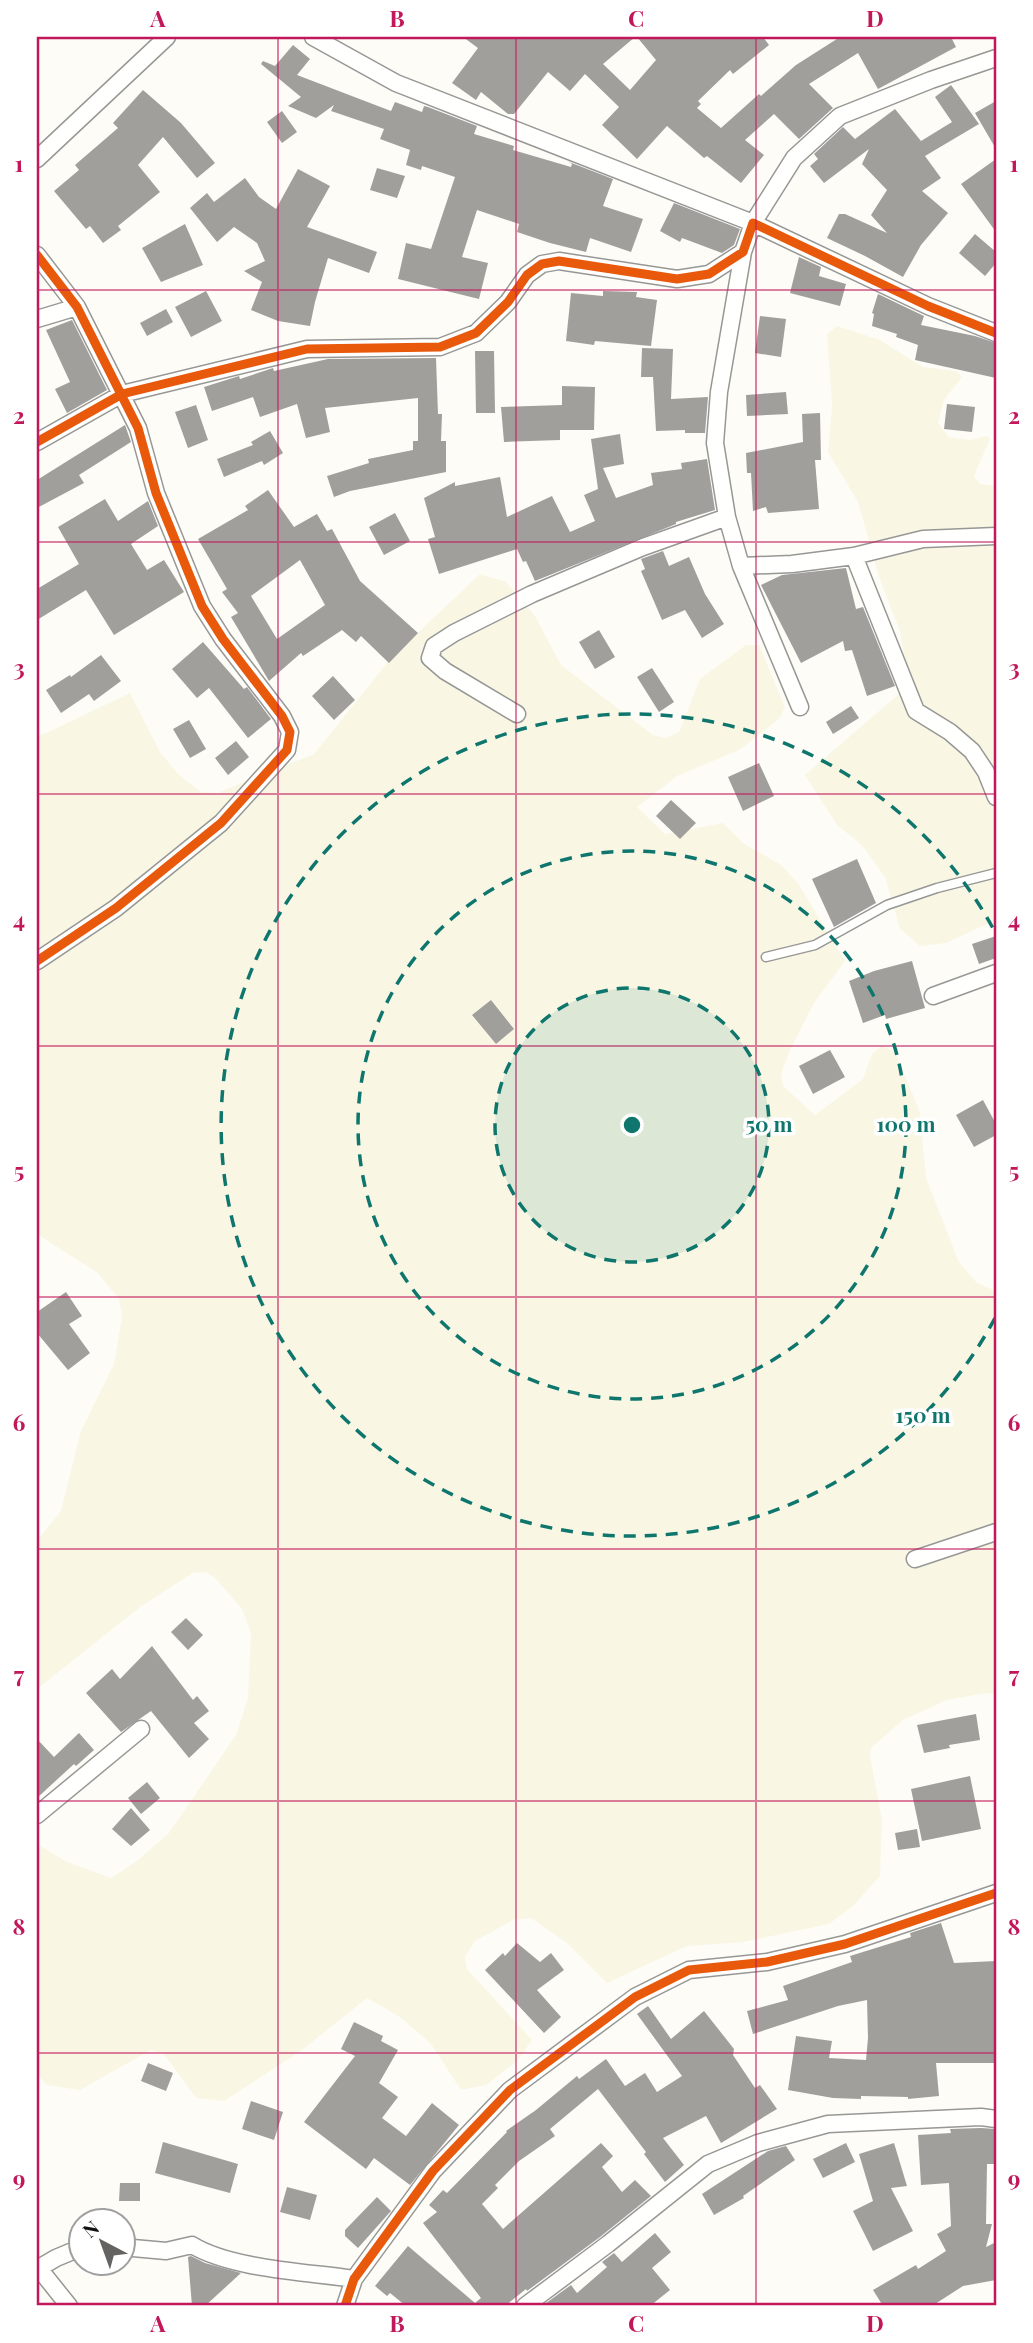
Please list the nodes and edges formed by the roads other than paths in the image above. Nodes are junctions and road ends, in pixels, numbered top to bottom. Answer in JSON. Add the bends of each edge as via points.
{"nodes":[{"id":1,"x":166,"y":37,"type":"edge"},
{"id":2,"x":313,"y":37,"type":"edge"},
{"id":3,"x":996,"y":58,"type":"edge"},
{"id":4,"x":37,"y":159,"type":"edge"},
{"id":5,"x":753,"y":223,"type":"junction"},
{"id":6,"x":743,"y":252,"type":"junction"},
{"id":7,"x":37,"y":255,"type":"edge"},
{"id":8,"x":76,"y":307,"type":"junction"},
{"id":9,"x":37,"y":319,"type":"edge"},
{"id":10,"x":996,"y":333,"type":"edge"},
{"id":11,"x":122,"y":394,"type":"junction"},
{"id":12,"x":37,"y":442,"type":"edge"},
{"id":13,"x":727,"y":517,"type":"junction"},
{"id":14,"x":996,"y":536,"type":"edge"},
{"id":15,"x":855,"y":556,"type":"junction"},
{"id":16,"x":741,"y":566,"type":"junction"},
{"id":17,"x":800,"y":707,"type":"dead end"},
{"id":18,"x":517,"y":714,"type":"dead end"},
{"id":19,"x":996,"y":797,"type":"edge"},
{"id":20,"x":996,"y":873,"type":"edge"},
{"id":21,"x":766,"y":957,"type":"dead end"},
{"id":22,"x":37,"y":961,"type":"edge"},
{"id":23,"x":996,"y":973,"type":"edge"},
{"id":24,"x":933,"y":996,"type":"dead end"},
{"id":25,"x":996,"y":1532,"type":"edge"},
{"id":26,"x":915,"y":1559,"type":"dead end"},
{"id":27,"x":141,"y":1729,"type":"dead end"},
{"id":28,"x":37,"y":1815,"type":"edge"},
{"id":29,"x":996,"y":1894,"type":"edge"},
{"id":30,"x":996,"y":2119,"type":"edge"},
{"id":31,"x":136,"y":2249,"type":"edge"},
{"id":32,"x":66,"y":2254,"type":"edge"},
{"id":33,"x":38,"y":2267,"type":"edge"},
{"id":34,"x":354,"y":2279,"type":"junction"},
{"id":35,"x":69,"y":2306,"type":"edge"},
{"id":36,"x":345,"y":2306,"type":"edge"},
{"id":37,"x":525,"y":2306,"type":"edge"}],
"edges":[{"from":1,"to":4,"type":"street"},
{"from":2,"to":5,"type":"street","via":[[396,83]]},
{"from":3,"to":5,"type":"street","via":[[840,117],[794,158]]},
{"from":5,"to":6,"type":"street"},
{"from":5,"to":10,"type":"street"},
{"from":6,"to":11,"type":"street","via":[[709,274],[677,279],[559,261],[542,264],[476,333],[440,347],[307,349]]},
{"from":6,"to":13,"type":"street","via":[[715,443]]},
{"from":7,"to":8,"type":"street"},
{"from":8,"to":9,"type":"street"},
{"from":8,"to":11,"type":"street"},
{"from":11,"to":12,"type":"street"},
{"from":11,"to":22,"type":"street","via":[[202,606],[290,732],[287,750],[221,823],[117,908]]},
{"from":13,"to":16,"type":"street"},
{"from":13,"to":18,"type":"street","via":[[532,594],[435,646],[430,658],[444,671]]},
{"from":14,"to":15,"type":"street","via":[[923,539]]},
{"from":15,"to":16,"type":"street"},
{"from":15,"to":19,"type":"street","via":[[916,711],[972,751]]},
{"from":16,"to":17,"type":"street"},
{"from":20,"to":21,"type":"lane","via":[[887,905],[815,945]]},
{"from":23,"to":24,"type":"street"},
{"from":25,"to":26,"type":"street"},
{"from":27,"to":28,"type":"street"},
{"from":29,"to":34,"type":"street","via":[[845,1944],[767,1962],[689,1970],[635,1997],[510,2090],[433,2171]]},
{"from":30,"to":37,"type":"street","via":[[828,2124],[746,2148],[708,2164]]},
{"from":31,"to":34,"type":"street","via":[[166,2251],[192,2245],[238,2262]]},
{"from":32,"to":33,"type":"street"},
{"from":33,"to":35,"type":"street"},
{"from":34,"to":36,"type":"street"}]}
